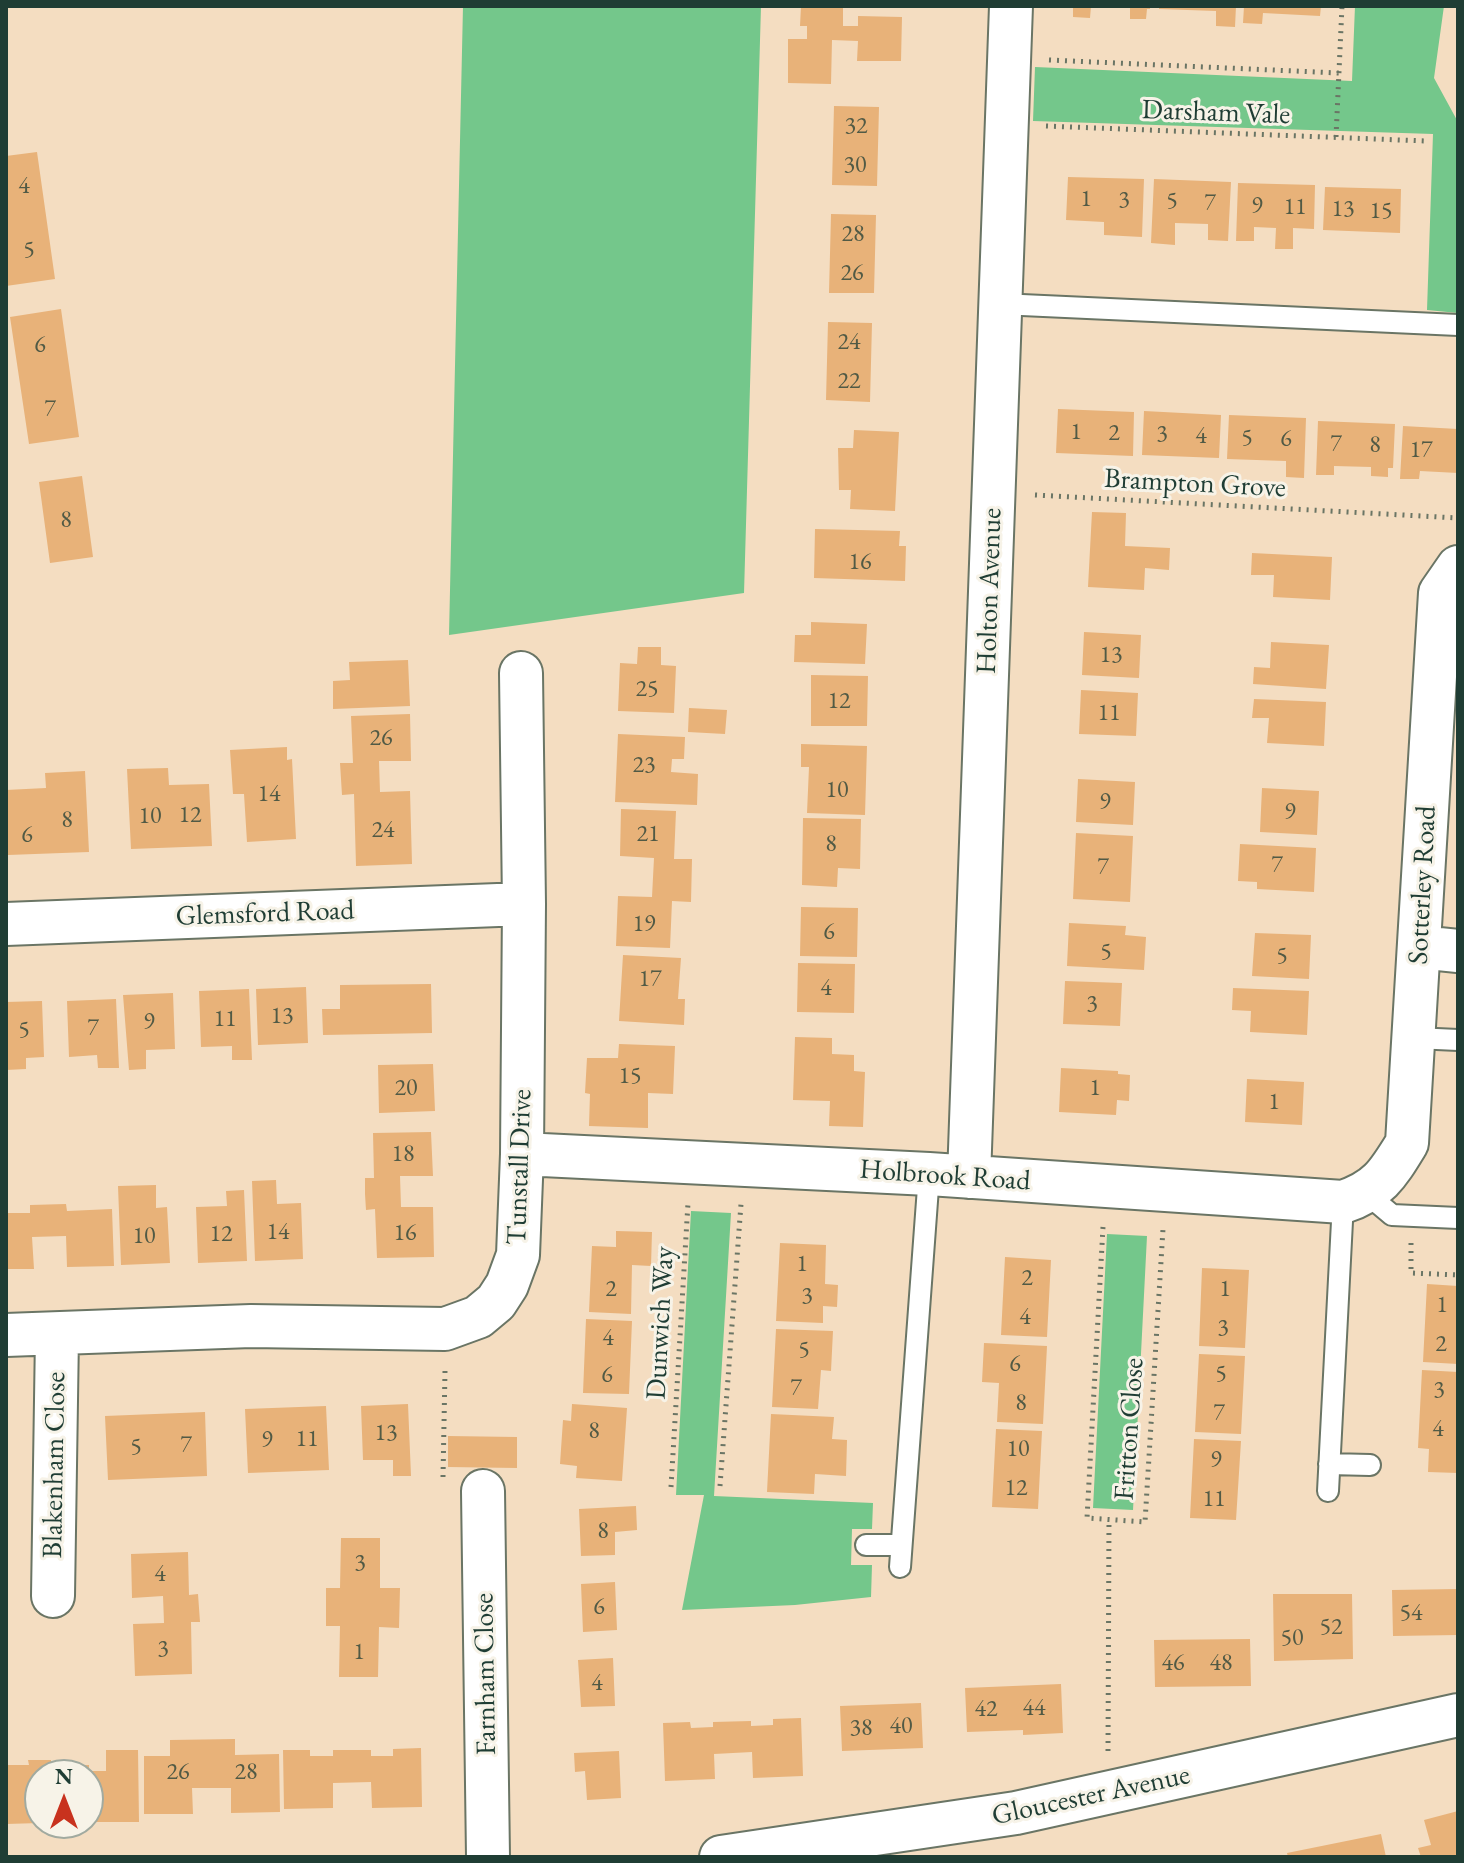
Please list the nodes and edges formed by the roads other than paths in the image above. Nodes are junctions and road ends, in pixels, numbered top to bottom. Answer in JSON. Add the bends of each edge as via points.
{"nodes":[{"id":1,"x":1011,"y":6,"type":"edge"},
{"id":2,"x":1000,"y":304,"type":"junction"},
{"id":3,"x":1458,"y":325,"type":"edge"},
{"id":4,"x":1458,"y":567,"type":"edge"},
{"id":5,"x":521,"y":673,"type":"dead end"},
{"id":6,"x":524,"y":904,"type":"junction"},
{"id":7,"x":6,"y":924,"type":"edge"},
{"id":8,"x":1439,"y":949,"type":"edge"},
{"id":9,"x":1415,"y":1038,"type":"junction"},
{"id":10,"x":1458,"y":1040,"type":"edge"},
{"id":11,"x":522,"y":1154,"type":"junction"},
{"id":12,"x":949,"y":1175,"type":"junction"},
{"id":13,"x":1367,"y":1203,"type":"junction"},
{"id":14,"x":1458,"y":1218,"type":"edge"},
{"id":15,"x":6,"y":1335,"type":"edge"},
{"id":16,"x":57,"y":1335,"type":"junction"},
{"id":17,"x":1329,"y":1464,"type":"junction"},
{"id":18,"x":1370,"y":1465,"type":"dead end"},
{"id":19,"x":483,"y":1491,"type":"dead end"},
{"id":20,"x":1328,"y":1491,"type":"dead end"},
{"id":21,"x":866,"y":1545,"type":"dead end"},
{"id":22,"x":900,"y":1545,"type":"junction"},
{"id":23,"x":900,"y":1567,"type":"dead end"},
{"id":24,"x":53,"y":1596,"type":"dead end"},
{"id":25,"x":1458,"y":1715,"type":"edge"},
{"id":26,"x":488,"y":1857,"type":"edge"},
{"id":27,"x":721,"y":1857,"type":"edge"}],
"edges":[{"from":1,"to":2,"type":"street","name":"Holton Avenue"},
{"from":2,"to":3,"type":"lane"},
{"from":2,"to":12,"type":"street","name":"Holton Avenue","via":[[994,493]]},
{"from":4,"to":8,"type":"street","name":"Sotterley Road","via":[[1440,593]]},
{"from":5,"to":6,"type":"street","name":"Tunstall Drive"},
{"from":6,"to":7,"type":"street","name":"Glemsford Road"},
{"from":6,"to":11,"type":"street","name":"Tunstall Drive"},
{"from":8,"to":9,"type":"street","name":"Sotterley Road"},
{"from":9,"to":10,"type":"lane"},
{"from":9,"to":13,"type":"street","name":"Sotterley Road","via":[[1407,1143]]},
{"from":11,"to":12,"type":"street","name":"Holbrook Road"},
{"from":11,"to":16,"type":"street","name":"Tunstall Drive","via":[[518,1255],[507,1285],[478,1317],[445,1329],[251,1326]]},
{"from":12,"to":13,"type":"street","name":"Holbrook Road"},
{"from":12,"to":22,"type":"lane"},
{"from":13,"to":14,"type":"lane"},
{"from":13,"to":17,"type":"lane"},
{"from":15,"to":16,"type":"street","name":"Tunstall Drive"},
{"from":16,"to":24,"type":"street","name":"Blakenham Close"},
{"from":17,"to":18,"type":"lane"},
{"from":17,"to":20,"type":"lane"},
{"from":19,"to":26,"type":"street","name":"Farnham Close"},
{"from":21,"to":22,"type":"lane"},
{"from":22,"to":23,"type":"lane"},
{"from":25,"to":27,"type":"street","name":"Gloucester Avenue","via":[[1016,1813]]}]}
